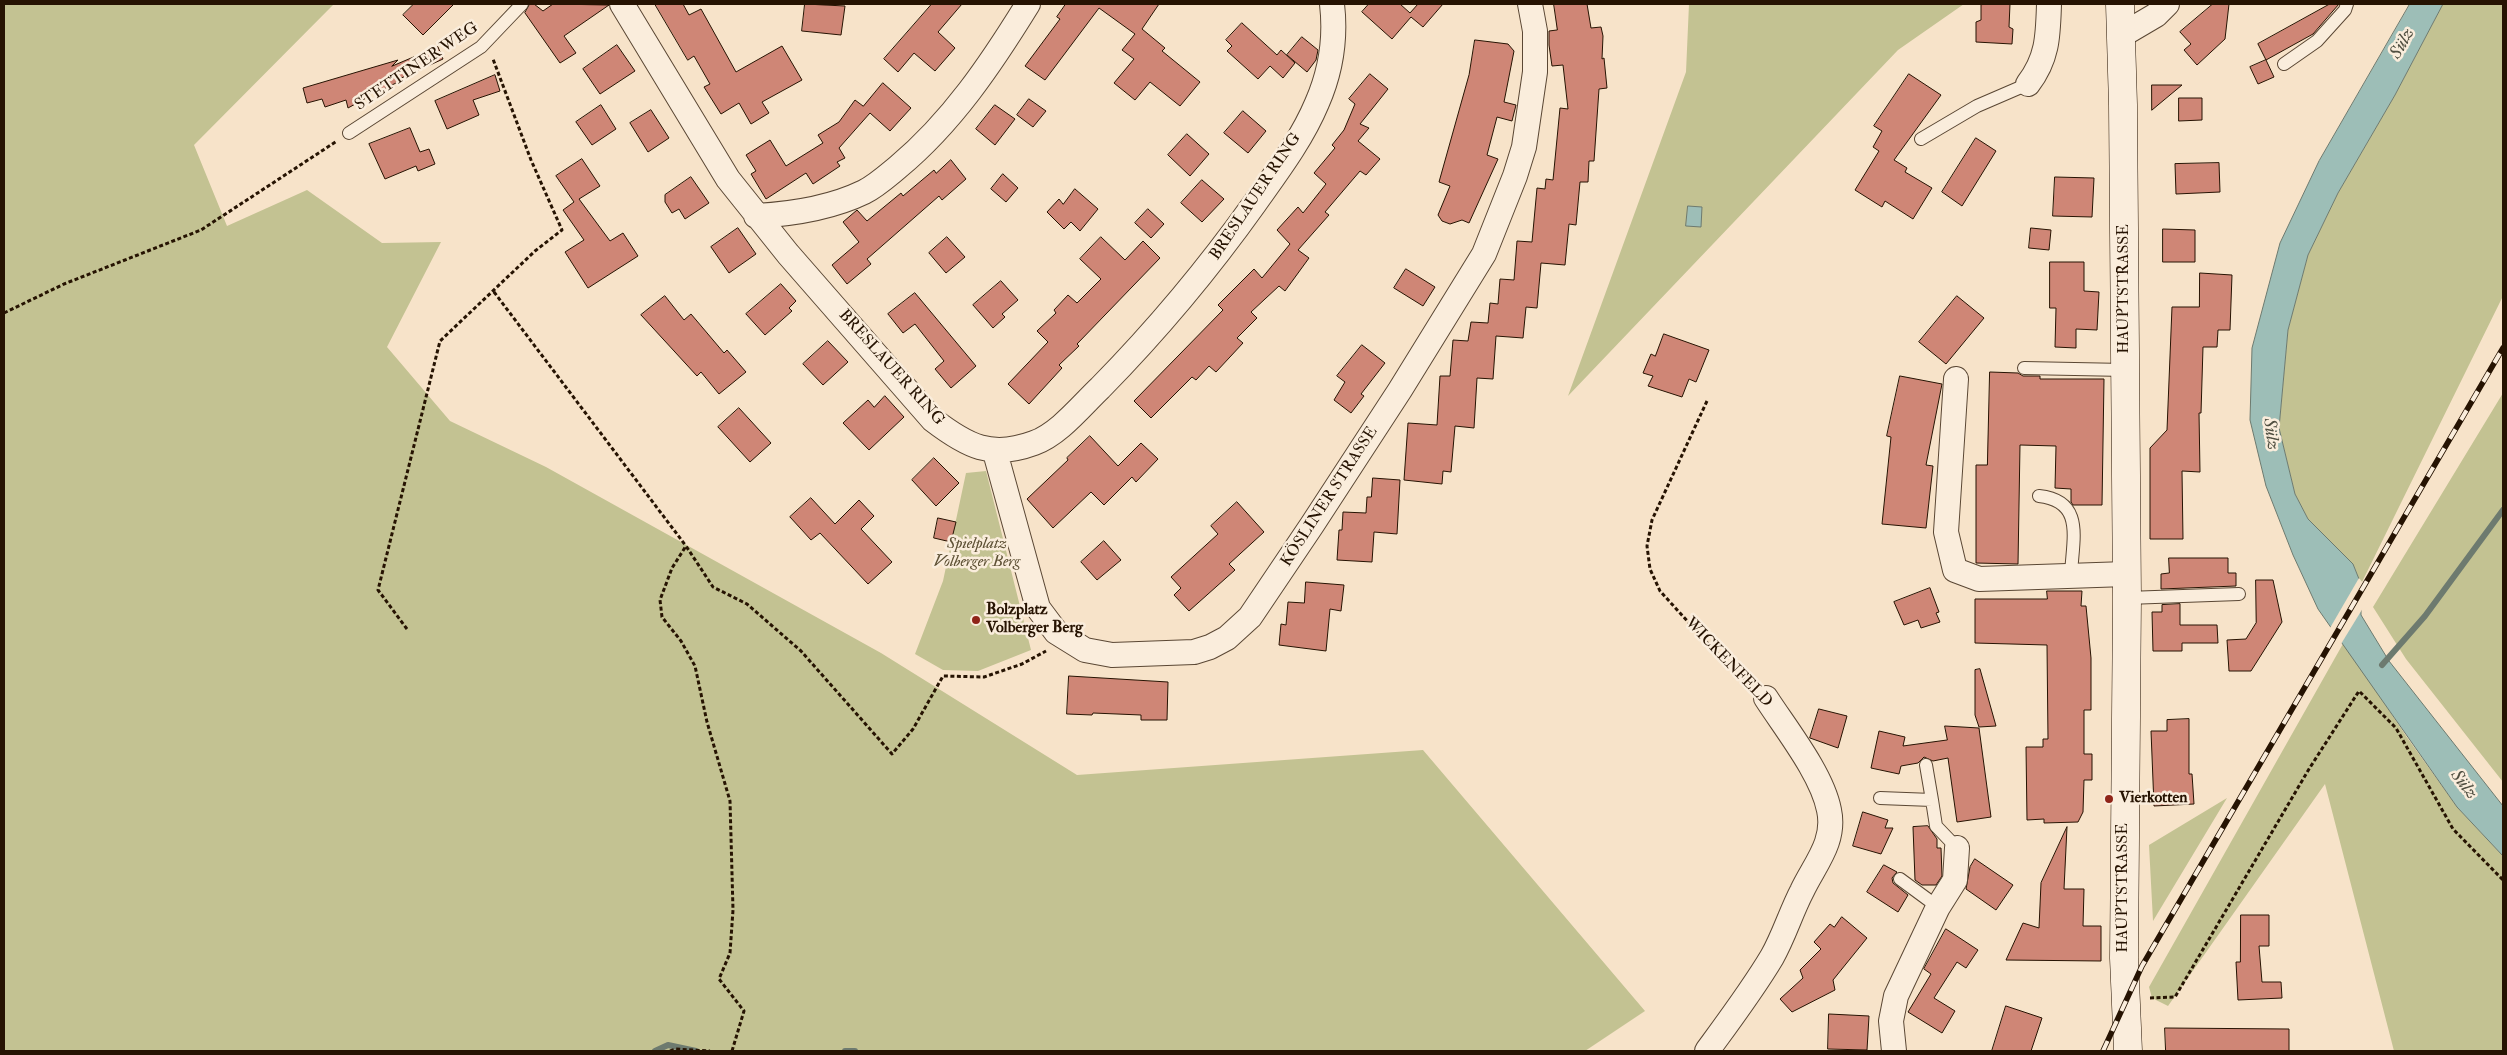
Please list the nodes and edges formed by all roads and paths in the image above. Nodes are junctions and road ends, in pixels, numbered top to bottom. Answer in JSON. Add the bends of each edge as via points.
{"nodes":[{"id":1,"x":522,"y":4,"type":"edge"},
{"id":2,"x":622,"y":4,"type":"edge"},
{"id":3,"x":1028,"y":4,"type":"edge"},
{"id":4,"x":1332,"y":4,"type":"edge"},
{"id":5,"x":1530,"y":4,"type":"edge"},
{"id":6,"x":2049,"y":4,"type":"edge"},
{"id":7,"x":2120,"y":4,"type":"edge"},
{"id":8,"x":2167,"y":4,"type":"edge"},
{"id":9,"x":2347,"y":4,"type":"edge"},
{"id":10,"x":2122,"y":35,"type":"junction"},
{"id":11,"x":486,"y":42,"type":"junction"},
{"id":12,"x":2284,"y":64,"type":"dead end"},
{"id":13,"x":2028,"y":84,"type":"joint"},
{"id":14,"x":349,"y":133,"type":"joint"},
{"id":15,"x":1921,"y":139,"type":"dead end"},
{"id":16,"x":756,"y":216,"type":"junction"},
{"id":17,"x":494,"y":292,"type":"junction"},
{"id":18,"x":4,"y":313,"type":"edge"},
{"id":19,"x":2024,"y":368,"type":"dead end"},
{"id":20,"x":2125,"y":370,"type":"junction"},
{"id":21,"x":1956,"y":379,"type":"dead end"},
{"id":22,"x":1708,"y":401,"type":"dead end"},
{"id":23,"x":995,"y":452,"type":"junction"},
{"id":24,"x":2039,"y":496,"type":"dead end"},
{"id":25,"x":686,"y":546,"type":"junction"},
{"id":26,"x":2071,"y":576,"type":"junction"},
{"id":27,"x":2126,"y":586,"type":"junction"},
{"id":28,"x":2239,"y":594,"type":"dead end"},
{"id":29,"x":407,"y":629,"type":"dead end"},
{"id":30,"x":1067,"y":641,"type":"junction"},
{"id":31,"x":1766,"y":698,"type":"joint"},
{"id":32,"x":1926,"y":765,"type":"dead end"},
{"id":33,"x":1880,"y":798,"type":"dead end"},
{"id":34,"x":1932,"y":800,"type":"junction"},
{"id":35,"x":1957,"y":848,"type":"joint"},
{"id":36,"x":1900,"y":878,"type":"dead end"},
{"id":37,"x":2503,"y":880,"type":"edge"},
{"id":38,"x":1938,"y":907,"type":"junction"},
{"id":39,"x":2146,"y":998,"type":"dead end"},
{"id":40,"x":670,"y":1051,"type":"edge"},
{"id":41,"x":710,"y":1051,"type":"edge"},
{"id":42,"x":732,"y":1051,"type":"edge"},
{"id":43,"x":1707,"y":1051,"type":"edge"},
{"id":44,"x":1894,"y":1051,"type":"edge"},
{"id":45,"x":2128,"y":1051,"type":"edge"}],
"edges":[{"from":1,"to":11,"type":"lane","name":"STETTINER WEG"},
{"from":2,"to":16,"type":"street","name":"BRESLAUER RING","via":[[728,179]]},
{"from":3,"to":16,"type":"street","via":[[958,108],[879,183],[838,203]]},
{"from":4,"to":23,"type":"street","name":"BRESLAUER RING","via":[[1332,49],[1317,104],[1275,175],[1223,249],[1129,359],[1054,431],[1036,443]]},
{"from":5,"to":30,"type":"street","name":"KÖSLINER STRASSE","via":[[1535,31],[1535,72],[1524,147],[1484,254],[1400,390],[1250,617],[1227,638],[1194,652],[1112,655],[1086,650]]},
{"from":6,"to":13,"type":"street","via":[[2048,41],[2037,72]]},
{"from":7,"to":10,"type":"main road","name":"HAUPTSTRASSE"},
{"from":8,"to":10,"type":"street","via":[[2156,15]]},
{"from":9,"to":12,"type":"lane","via":[[2317,40]]},
{"from":10,"to":20,"type":"main road","name":"HAUPTSTRASSE"},
{"from":11,"to":14,"type":"lane","name":"STETTINER WEG"},
{"from":11,"to":17,"type":"path","via":[[531,160],[562,230],[535,251]]},
{"from":13,"to":15,"type":"lane","via":[[1977,106]]},
{"from":14,"to":18,"type":"path","via":[[201,230],[64,284]]},
{"from":16,"to":23,"type":"street","name":"BRESLAUER RING","via":[[933,420],[967,442]]},
{"from":17,"to":25,"type":"path"},
{"from":17,"to":29,"type":"path","via":[[440,341],[378,590]]},
{"from":19,"to":20,"type":"lane"},
{"from":20,"to":27,"type":"main road","name":"HAUPTSTRASSE"},
{"from":21,"to":26,"type":"street","via":[[1946,532],[1954,570],[1979,579]]},
{"from":22,"to":31,"type":"path","name":"WICKENFELD","via":[[1652,520],[1647,546],[1650,569],[1660,591],[1710,646]]},
{"from":23,"to":30,"type":"street","name":"KÖSLINER STRASSE","via":[[1038,608]]},
{"from":24,"to":26,"type":"lane","via":[[2060,501],[2069,511],[2073,527]]},
{"from":25,"to":30,"type":"path","via":[[713,587],[746,604],[800,651],[892,754],[914,729],[943,676],[984,677],[1022,664]]},
{"from":25,"to":42,"type":"path","via":[[672,568],[660,600],[662,618],[681,641],[695,666],[730,801],[733,910],[730,954],[719,979],[744,1011]]},
{"from":26,"to":27,"type":"street"},
{"from":27,"to":28,"type":"lane"},
{"from":27,"to":45,"type":"main road","name":"HAUPTSTRASSE","via":[[2124,958]]},
{"from":31,"to":43,"type":"street","name":"WICKENFELD","via":[[1800,748],[1825,793],[1830,812],[1830,832],[1820,863],[1803,889],[1772,956]]},
{"from":32,"to":34,"type":"lane"},
{"from":33,"to":34,"type":"lane"},
{"from":34,"to":35,"type":"lane","via":[[1936,826]]},
{"from":35,"to":38,"type":"street","via":[[1955,880]]},
{"from":36,"to":38,"type":"lane"},
{"from":37,"to":39,"type":"path","via":[[2453,829],[2396,728],[2359,692],[2305,777],[2176,998]]},
{"from":38,"to":44,"type":"street","via":[[1896,996],[1891,1021]]},
{"from":40,"to":41,"type":"path"}]}
